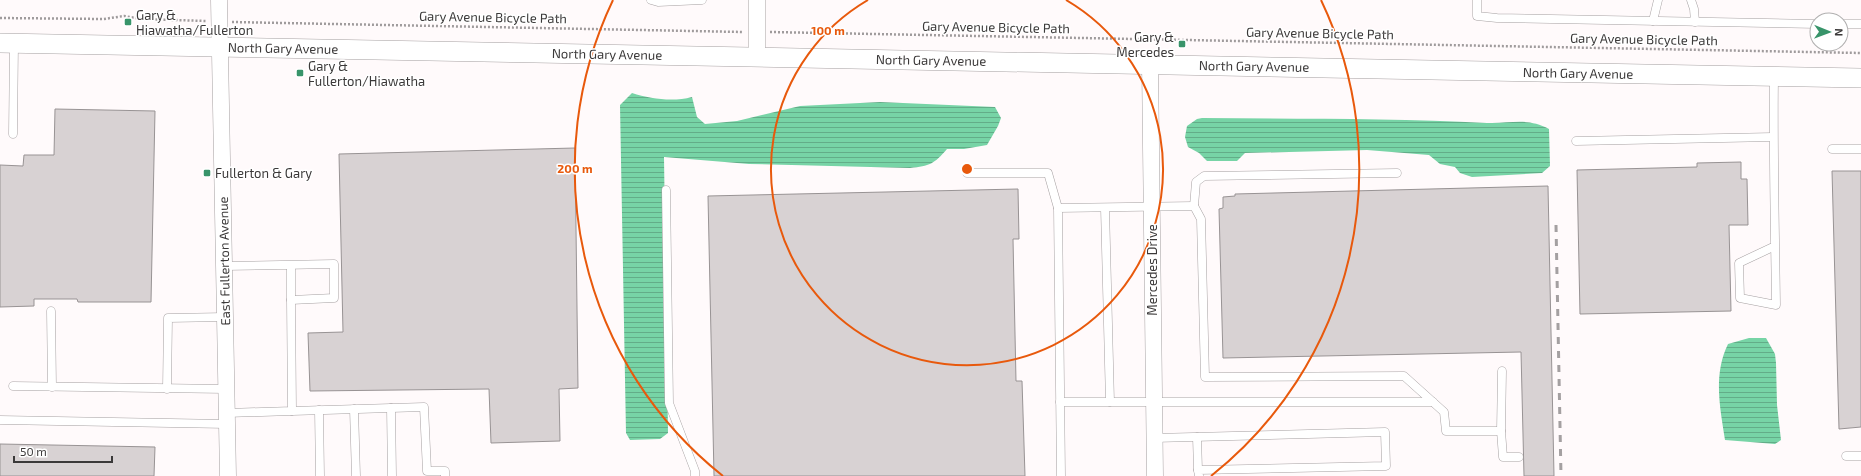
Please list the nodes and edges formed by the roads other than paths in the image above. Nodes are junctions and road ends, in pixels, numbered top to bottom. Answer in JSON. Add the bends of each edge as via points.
{"nodes":[{"id":1,"x":219,"y":0,"type":"edge"},
{"id":2,"x":651,"y":0,"type":"edge"},
{"id":3,"x":702,"y":0,"type":"edge"},
{"id":4,"x":757,"y":0,"type":"edge"},
{"id":5,"x":1477,"y":0,"type":"edge"},
{"id":6,"x":1658,"y":0,"type":"edge"},
{"id":7,"x":1691,"y":0,"type":"edge"},
{"id":8,"x":1653,"y":21,"type":"junction"},
{"id":9,"x":1695,"y":22,"type":"junction"},
{"id":10,"x":1809,"y":24,"type":"edge"},
{"id":11,"x":1849,"y":24,"type":"edge"},
{"id":12,"x":1861,"y":24,"type":"edge"},
{"id":13,"x":7,"y":43,"type":"edge"},
{"id":14,"x":219,"y":47,"type":"junction"},
{"id":15,"x":757,"y":57,"type":"junction"},
{"id":16,"x":1150,"y":64,"type":"junction"},
{"id":17,"x":1774,"y":77,"type":"junction"},
{"id":18,"x":1861,"y":78,"type":"edge"},
{"id":19,"x":13,"y":134,"type":"dead end"},
{"id":20,"x":1773,"y":137,"type":"junction"},
{"id":21,"x":1576,"y":141,"type":"dead end"},
{"id":22,"x":1861,"y":148,"type":"edge"},
{"id":23,"x":1832,"y":149,"type":"dead end"},
{"id":24,"x":967,"y":173,"type":"dead end"},
{"id":25,"x":1397,"y":173,"type":"dead end"},
{"id":26,"x":666,"y":190,"type":"dead end"},
{"id":27,"x":1194,"y":206,"type":"junction"},
{"id":28,"x":1152,"y":207,"type":"junction"},
{"id":29,"x":1058,"y":208,"type":"junction"},
{"id":30,"x":1105,"y":208,"type":"junction"},
{"id":31,"x":1775,"y":246,"type":"junction"},
{"id":32,"x":291,"y":265,"type":"junction"},
{"id":33,"x":224,"y":266,"type":"junction"},
{"id":34,"x":291,"y":300,"type":"junction"},
{"id":35,"x":51,"y":311,"type":"dead end"},
{"id":36,"x":225,"y":317,"type":"junction"},
{"id":37,"x":1502,"y":371,"type":"dead end"},
{"id":38,"x":13,"y":386,"type":"dead end"},
{"id":39,"x":52,"y":387,"type":"junction"},
{"id":40,"x":167,"y":389,"type":"junction"},
{"id":41,"x":226,"y":390,"type":"junction"},
{"id":42,"x":1060,"y":402,"type":"junction"},
{"id":43,"x":1110,"y":402,"type":"junction"},
{"id":44,"x":1153,"y":402,"type":"junction"},
{"id":45,"x":1434,"y":402,"type":"junction"},
{"id":46,"x":391,"y":408,"type":"junction"},
{"id":47,"x":354,"y":409,"type":"junction"},
{"id":48,"x":319,"y":410,"type":"junction"},
{"id":49,"x":292,"y":411,"type":"junction"},
{"id":50,"x":227,"y":418,"type":"junction"},
{"id":51,"x":0,"y":420,"type":"edge"},
{"id":52,"x":1501,"y":431,"type":"junction"},
{"id":53,"x":1197,"y":437,"type":"junction"},
{"id":54,"x":1154,"y":438,"type":"junction"},
{"id":55,"x":1846,"y":456,"type":"dead end"},
{"id":56,"x":1861,"y":456,"type":"edge"},
{"id":57,"x":1519,"y":457,"type":"dead end"},
{"id":58,"x":1198,"y":473,"type":"edge"},
{"id":59,"x":228,"y":476,"type":"edge"},
{"id":60,"x":320,"y":476,"type":"edge"},
{"id":61,"x":356,"y":476,"type":"edge"},
{"id":62,"x":392,"y":476,"type":"edge"},
{"id":63,"x":445,"y":476,"type":"edge"},
{"id":64,"x":695,"y":476,"type":"edge"},
{"id":65,"x":1061,"y":476,"type":"edge"},
{"id":66,"x":1155,"y":476,"type":"edge"}],
"edges":[{"from":1,"to":14,"type":"street","name":"East Fullerton Avenue"},
{"from":2,"to":3,"type":"lane"},
{"from":4,"to":15,"type":"street"},
{"from":5,"to":8,"type":"lane","via":[[1477,16],[1486,18]]},
{"from":6,"to":8,"type":"lane"},
{"from":7,"to":9,"type":"lane"},
{"from":8,"to":9,"type":"lane"},
{"from":9,"to":10,"type":"lane"},
{"from":11,"to":12,"type":"lane"},
{"from":13,"to":14,"type":"street","name":"North Gary Avenue"},
{"from":13,"to":19,"type":"lane"},
{"from":14,"to":15,"type":"street","name":"North Gary Avenue"},
{"from":14,"to":33,"type":"street","name":"East Fullerton Avenue"},
{"from":15,"to":16,"type":"street","name":"North Gary Avenue"},
{"from":16,"to":17,"type":"street","name":"North Gary Avenue"},
{"from":16,"to":28,"type":"street","name":"Mercedes Drive"},
{"from":17,"to":18,"type":"street","name":"North Gary Avenue"},
{"from":17,"to":20,"type":"lane"},
{"from":20,"to":21,"type":"lane"},
{"from":20,"to":31,"type":"lane"},
{"from":22,"to":23,"type":"lane"},
{"from":24,"to":29,"type":"lane","via":[[1048,173]]},
{"from":25,"to":27,"type":"lane","via":[[1204,176],[1196,182]]},
{"from":26,"to":64,"type":"lane","via":[[669,403]]},
{"from":27,"to":28,"type":"lane"},
{"from":27,"to":45,"type":"lane","via":[[1201,219],[1205,377],[1404,376]]},
{"from":28,"to":30,"type":"lane"},
{"from":28,"to":44,"type":"street","name":"Mercedes Drive"},
{"from":29,"to":30,"type":"lane"},
{"from":29,"to":42,"type":"lane"},
{"from":30,"to":43,"type":"lane"},
{"from":31,"to":31,"type":"lane","via":[[1776,305],[1740,298],[1739,263]]},
{"from":32,"to":33,"type":"lane"},
{"from":32,"to":34,"type":"lane"},
{"from":32,"to":34,"type":"lane","via":[[334,264],[334,298]]},
{"from":33,"to":36,"type":"street","name":"East Fullerton Avenue"},
{"from":34,"to":49,"type":"lane"},
{"from":35,"to":39,"type":"lane"},
{"from":36,"to":40,"type":"lane","via":[[168,318]]},
{"from":36,"to":41,"type":"street","name":"East Fullerton Avenue"},
{"from":37,"to":52,"type":"lane"},
{"from":38,"to":39,"type":"lane"},
{"from":39,"to":40,"type":"lane"},
{"from":40,"to":41,"type":"lane"},
{"from":41,"to":50,"type":"street","name":"East Fullerton Avenue"},
{"from":42,"to":43,"type":"lane"},
{"from":42,"to":65,"type":"lane"},
{"from":43,"to":44,"type":"lane"},
{"from":44,"to":45,"type":"lane"},
{"from":44,"to":54,"type":"street","name":"Mercedes Drive"},
{"from":45,"to":52,"type":"lane","via":[[1444,412],[1446,431]]},
{"from":46,"to":47,"type":"lane"},
{"from":46,"to":62,"type":"lane"},
{"from":46,"to":63,"type":"lane","via":[[424,407],[427,471],[445,471]]},
{"from":47,"to":48,"type":"lane"},
{"from":47,"to":61,"type":"lane"},
{"from":48,"to":49,"type":"lane"},
{"from":48,"to":60,"type":"lane"},
{"from":49,"to":50,"type":"lane"},
{"from":50,"to":51,"type":"lane"},
{"from":50,"to":59,"type":"street","name":"East Fullerton Avenue"},
{"from":52,"to":57,"type":"lane","via":[[1503,457]]},
{"from":53,"to":54,"type":"lane"},
{"from":53,"to":58,"type":"lane"},
{"from":53,"to":58,"type":"lane","via":[[1386,432],[1386,466]]},
{"from":54,"to":66,"type":"street","name":"Mercedes Drive"},
{"from":55,"to":56,"type":"lane"}]}
